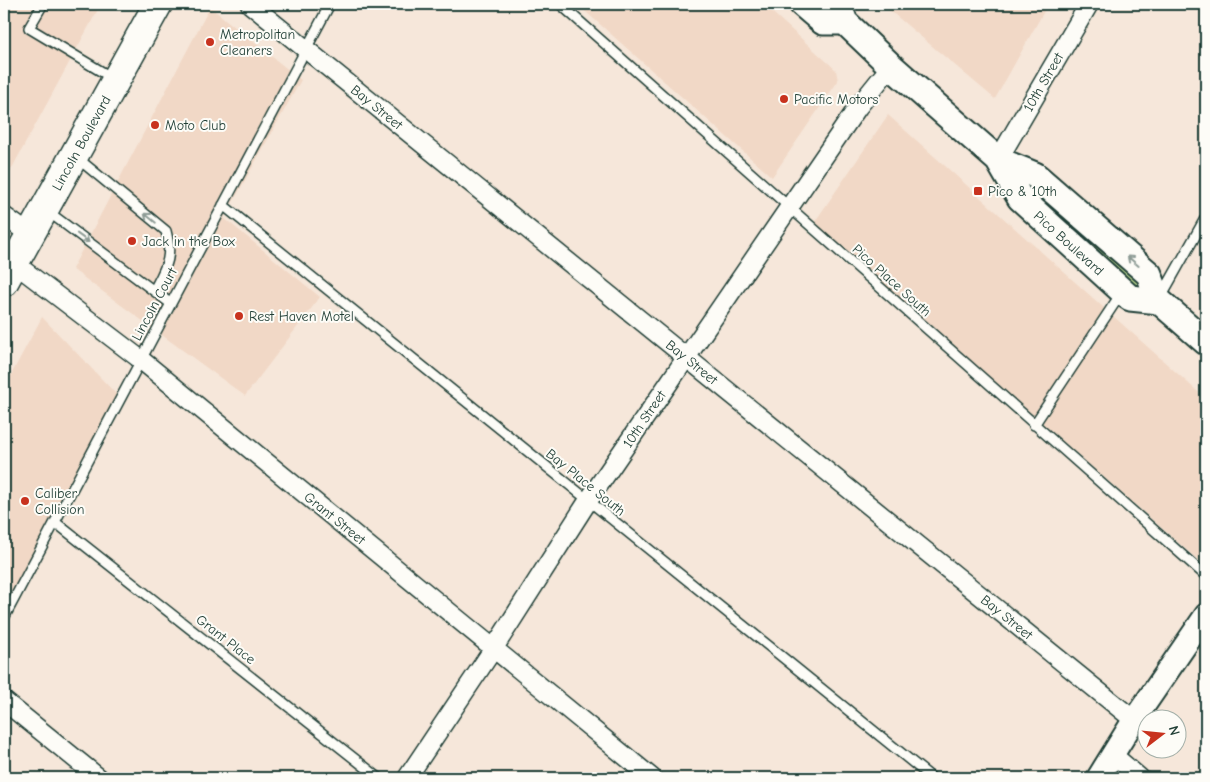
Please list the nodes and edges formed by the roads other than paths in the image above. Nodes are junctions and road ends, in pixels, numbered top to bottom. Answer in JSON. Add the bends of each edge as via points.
{"nodes":[{"id":1,"x":43,"y":4,"type":"edge"},
{"id":2,"x":158,"y":4,"type":"edge"},
{"id":3,"x":250,"y":4,"type":"edge"},
{"id":4,"x":330,"y":4,"type":"edge"},
{"id":5,"x":560,"y":4,"type":"edge"},
{"id":6,"x":802,"y":4,"type":"edge"},
{"id":7,"x":1089,"y":4,"type":"edge"},
{"id":8,"x":845,"y":12,"type":"edge"},
{"id":9,"x":306,"y":49,"type":"junction"},
{"id":10,"x":891,"y":66,"type":"junction"},
{"id":11,"x":116,"y":81,"type":"junction"},
{"id":12,"x":74,"y":156,"type":"junction"},
{"id":13,"x":998,"y":160,"type":"junction"},
{"id":14,"x":223,"y":206,"type":"junction"},
{"id":15,"x":790,"y":207,"type":"junction"},
{"id":16,"x":44,"y":209,"type":"junction"},
{"id":17,"x":4,"y":216,"type":"edge"},
{"id":18,"x":1206,"y":217,"type":"edge"},
{"id":19,"x":29,"y":234,"type":"junction"},
{"id":20,"x":9,"y":272,"type":"edge"},
{"id":21,"x":154,"y":290,"type":"junction"},
{"id":22,"x":1123,"y":292,"type":"junction"},
{"id":23,"x":1159,"y":301,"type":"junction"},
{"id":24,"x":170,"y":303,"type":"junction"},
{"id":25,"x":1206,"y":342,"type":"edge"},
{"id":26,"x":687,"y":357,"type":"junction"},
{"id":27,"x":140,"y":359,"type":"junction"},
{"id":28,"x":1034,"y":424,"type":"junction"},
{"id":29,"x":588,"y":501,"type":"junction"},
{"id":30,"x":55,"y":522,"type":"junction"},
{"id":31,"x":1206,"y":576,"type":"edge"},
{"id":32,"x":1206,"y":614,"type":"edge"},
{"id":33,"x":4,"y":618,"type":"edge"},
{"id":34,"x":494,"y":648,"type":"junction"},
{"id":35,"x":4,"y":701,"type":"edge"},
{"id":36,"x":1134,"y":720,"type":"junction"},
{"id":37,"x":1113,"y":755,"type":"junction"},
{"id":38,"x":99,"y":778,"type":"edge"},
{"id":39,"x":379,"y":778,"type":"edge"},
{"id":40,"x":407,"y":778,"type":"edge"},
{"id":41,"x":652,"y":778,"type":"edge"},
{"id":42,"x":932,"y":778,"type":"edge"},
{"id":43,"x":1098,"y":778,"type":"edge"},
{"id":44,"x":1140,"y":778,"type":"edge"}],
"edges":[{"from":1,"to":11,"type":"lane","via":[[29,28]]},
{"from":2,"to":11,"type":"highway","name":"Lincoln Boulevard"},
{"from":3,"to":9,"type":"street","name":"Bay Street"},
{"from":4,"to":9,"type":"lane","name":"Lincoln Court"},
{"from":5,"to":15,"type":"lane","name":"Pico Place South"},
{"from":6,"to":8,"type":"main road","name":"Pico Boulevard","via":[[823,22]]},
{"from":7,"to":13,"type":"street","name":"10th Street"},
{"from":8,"to":10,"type":"main road","name":"Pico Boulevard"},
{"from":9,"to":14,"type":"lane","name":"Lincoln Court"},
{"from":9,"to":26,"type":"street","name":"Bay Street"},
{"from":10,"to":13,"type":"main road","name":"Pico Boulevard"},
{"from":10,"to":15,"type":"street","name":"10th Street","via":[[858,107]]},
{"from":11,"to":12,"type":"highway","name":"Lincoln Boulevard"},
{"from":12,"to":16,"type":"highway","name":"Lincoln Boulevard"},
{"from":21,"to":12,"type":"lane","one_way":true,"via":[[167,266],[170,246],[166,231]]},
{"from":13,"to":22,"type":"main road","name":"Pico Boulevard","via":[[1020,198]]},
{"from":23,"to":13,"type":"main road","name":"Pico Boulevard","one_way":true,"via":[[1149,274],[1035,175]]},
{"from":14,"to":24,"type":"lane","name":"Lincoln Court"},
{"from":14,"to":29,"type":"lane","name":"Bay Place South"},
{"from":15,"to":26,"type":"street","name":"10th Street"},
{"from":15,"to":28,"type":"lane","name":"Pico Place South"},
{"from":16,"to":19,"type":"highway","name":"Lincoln Boulevard"},
{"from":16,"to":21,"type":"lane","one_way":true},
{"from":17,"to":19,"type":"street"},
{"from":18,"to":23,"type":"lane"},
{"from":19,"to":20,"type":"highway","name":"Lincoln Boulevard"},
{"from":20,"to":27,"type":"street","name":"Grant Street"},
{"from":21,"to":24,"type":"lane"},
{"from":22,"to":23,"type":"main road","name":"Pico Boulevard","via":[[1130,298]]},
{"from":22,"to":28,"type":"lane"},
{"from":23,"to":25,"type":"main road","name":"Pico Boulevard"},
{"from":24,"to":27,"type":"lane","name":"Lincoln Court"},
{"from":26,"to":29,"type":"street","name":"10th Street"},
{"from":26,"to":36,"type":"street","name":"Bay Street"},
{"from":27,"to":30,"type":"lane","name":"Lincoln Court"},
{"from":27,"to":34,"type":"street","name":"Grant Street"},
{"from":28,"to":31,"type":"lane","name":"Pico Place South"},
{"from":29,"to":34,"type":"street","name":"10th Street"},
{"from":29,"to":42,"type":"lane","name":"Bay Place South"},
{"from":30,"to":33,"type":"lane","name":"Lincoln Court"},
{"from":30,"to":39,"type":"lane","name":"Grant Place"},
{"from":32,"to":36,"type":"street"},
{"from":34,"to":40,"type":"street","name":"10th Street"},
{"from":34,"to":41,"type":"street","name":"Grant Street"},
{"from":35,"to":38,"type":"street"},
{"from":36,"to":37,"type":"street"},
{"from":37,"to":43,"type":"street"},
{"from":37,"to":44,"type":"street"}]}
